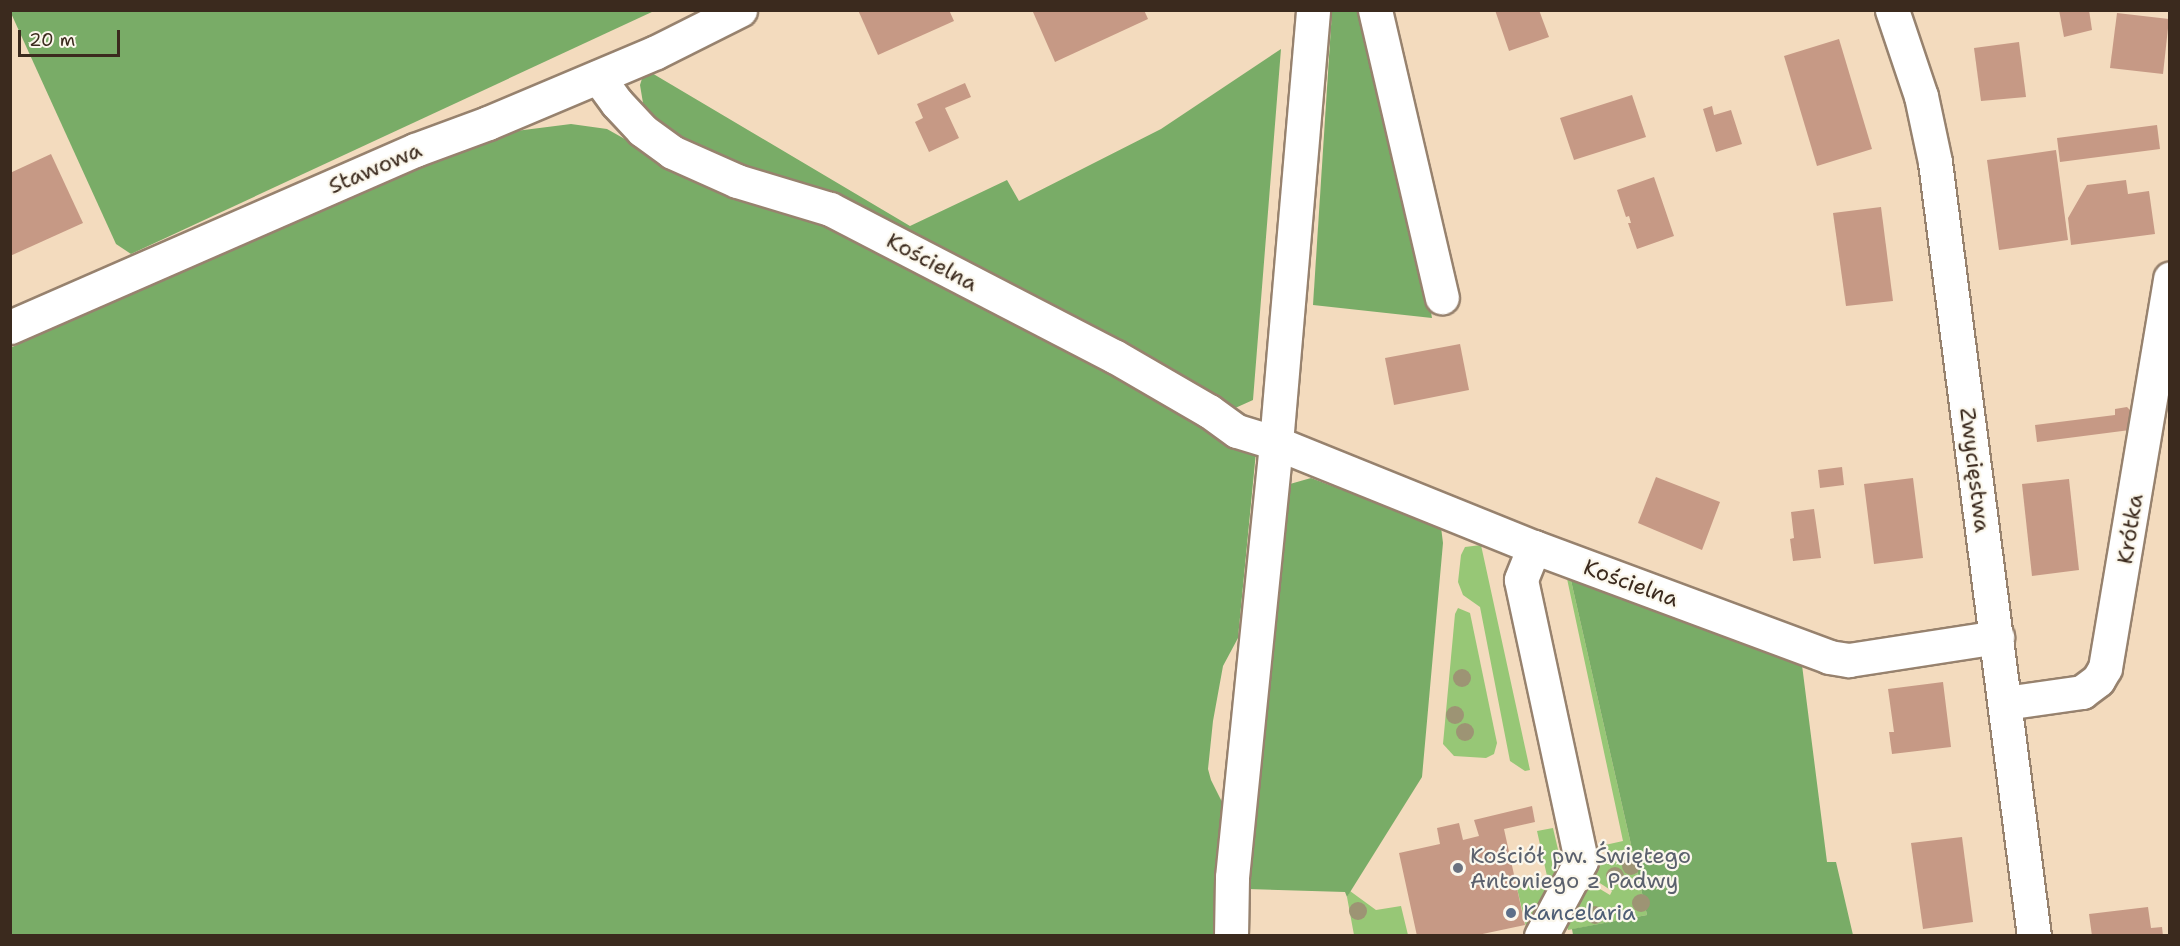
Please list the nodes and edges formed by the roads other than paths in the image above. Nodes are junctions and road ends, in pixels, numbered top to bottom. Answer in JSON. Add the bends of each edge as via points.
{"nodes":[{"id":1,"x":740,"y":10,"type":"edge"},
{"id":2,"x":1313,"y":10,"type":"edge"},
{"id":3,"x":1375,"y":10,"type":"edge"},
{"id":4,"x":1892,"y":10,"type":"edge"},
{"id":5,"x":598,"y":76,"type":"junction"},
{"id":6,"x":2169,"y":278,"type":"edge"},
{"id":7,"x":1442,"y":297,"type":"dead end"},
{"id":8,"x":10,"y":327,"type":"edge"},
{"id":9,"x":1276,"y":443,"type":"junction"},
{"id":10,"x":1534,"y":546,"type":"junction"},
{"id":11,"x":1997,"y":637,"type":"junction"},
{"id":12,"x":2005,"y":703,"type":"junction"},
{"id":13,"x":1231,"y":936,"type":"edge"},
{"id":14,"x":1541,"y":936,"type":"edge"},
{"id":15,"x":2034,"y":936,"type":"edge"}],
"edges":[{"from":1,"to":5,"type":"street","name":"Stawowa"},
{"from":2,"to":9,"type":"street"},
{"from":3,"to":7,"type":"street"},
{"from":4,"to":11,"type":"street","name":"Zwycięstwa","via":[[1921,96],[1935,162]]},
{"from":5,"to":8,"type":"street","name":"Stawowa","via":[[415,150]]},
{"from":5,"to":9,"type":"street","name":"Kościelna","via":[[636,124],[672,152],[744,184],[830,208],[1132,366],[1232,428]]},
{"from":6,"to":12,"type":"street","name":"Krótka","via":[[2105,668],[2098,680],[2078,694]]},
{"from":9,"to":10,"type":"street","name":"Kościelna"},
{"from":9,"to":13,"type":"street","via":[[1246,720],[1232,877]]},
{"from":10,"to":11,"type":"street","name":"Kościelna","via":[[1839,659]]},
{"from":10,"to":14,"type":"street","via":[[1521,580],[1581,861]]},
{"from":11,"to":12,"type":"street","name":"Zwycięstwa"},
{"from":12,"to":15,"type":"street","name":"Zwycięstwa"}]}
